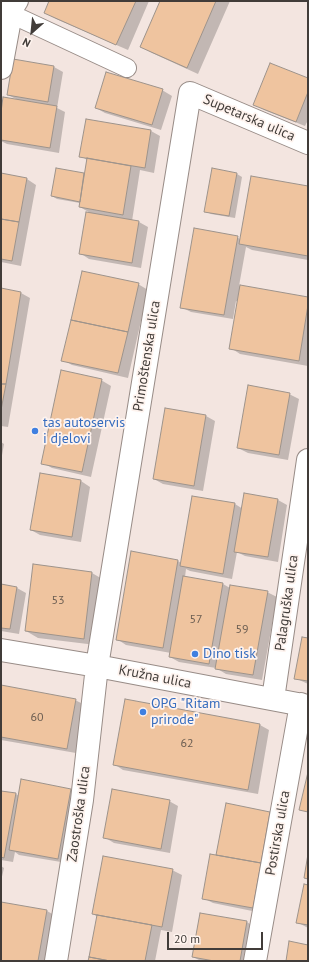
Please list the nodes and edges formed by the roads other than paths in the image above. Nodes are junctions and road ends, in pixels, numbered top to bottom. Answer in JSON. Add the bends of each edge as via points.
{"nodes":[{"id":1,"x":10,"y":8,"type":"edge"},
{"id":2,"x":1,"y":68,"type":"edge"},
{"id":3,"x":127,"y":68,"type":"dead end"},
{"id":4,"x":190,"y":93,"type":"joint"},
{"id":5,"x":308,"y":143,"type":"edge"},
{"id":6,"x":308,"y":460,"type":"edge"},
{"id":7,"x":1,"y":650,"type":"edge"},
{"id":8,"x":97,"y":666,"type":"junction"},
{"id":9,"x":273,"y":699,"type":"junction"},
{"id":10,"x":305,"y":705,"type":"edge"},
{"id":11,"x":56,"y":961,"type":"edge"},
{"id":12,"x":255,"y":961,"type":"edge"}],
"edges":[{"from":1,"to":2,"type":"street"},
{"from":1,"to":3,"type":"lane"},
{"from":4,"to":5,"type":"street","name":"Supetarska ulica"},
{"from":4,"to":8,"type":"street","name":"Primoštenska ulica"},
{"from":6,"to":9,"type":"street","name":"Palagruška ulica"},
{"from":7,"to":8,"type":"street","name":"Kružna ulica"},
{"from":8,"to":9,"type":"street","name":"Kružna ulica"},
{"from":8,"to":11,"type":"street","name":"Zaostroška ulica","via":[[82,800]]},
{"from":9,"to":10,"type":"street","name":"Kružna ulica"},
{"from":10,"to":12,"type":"street","name":"Postirska ulica"}]}
